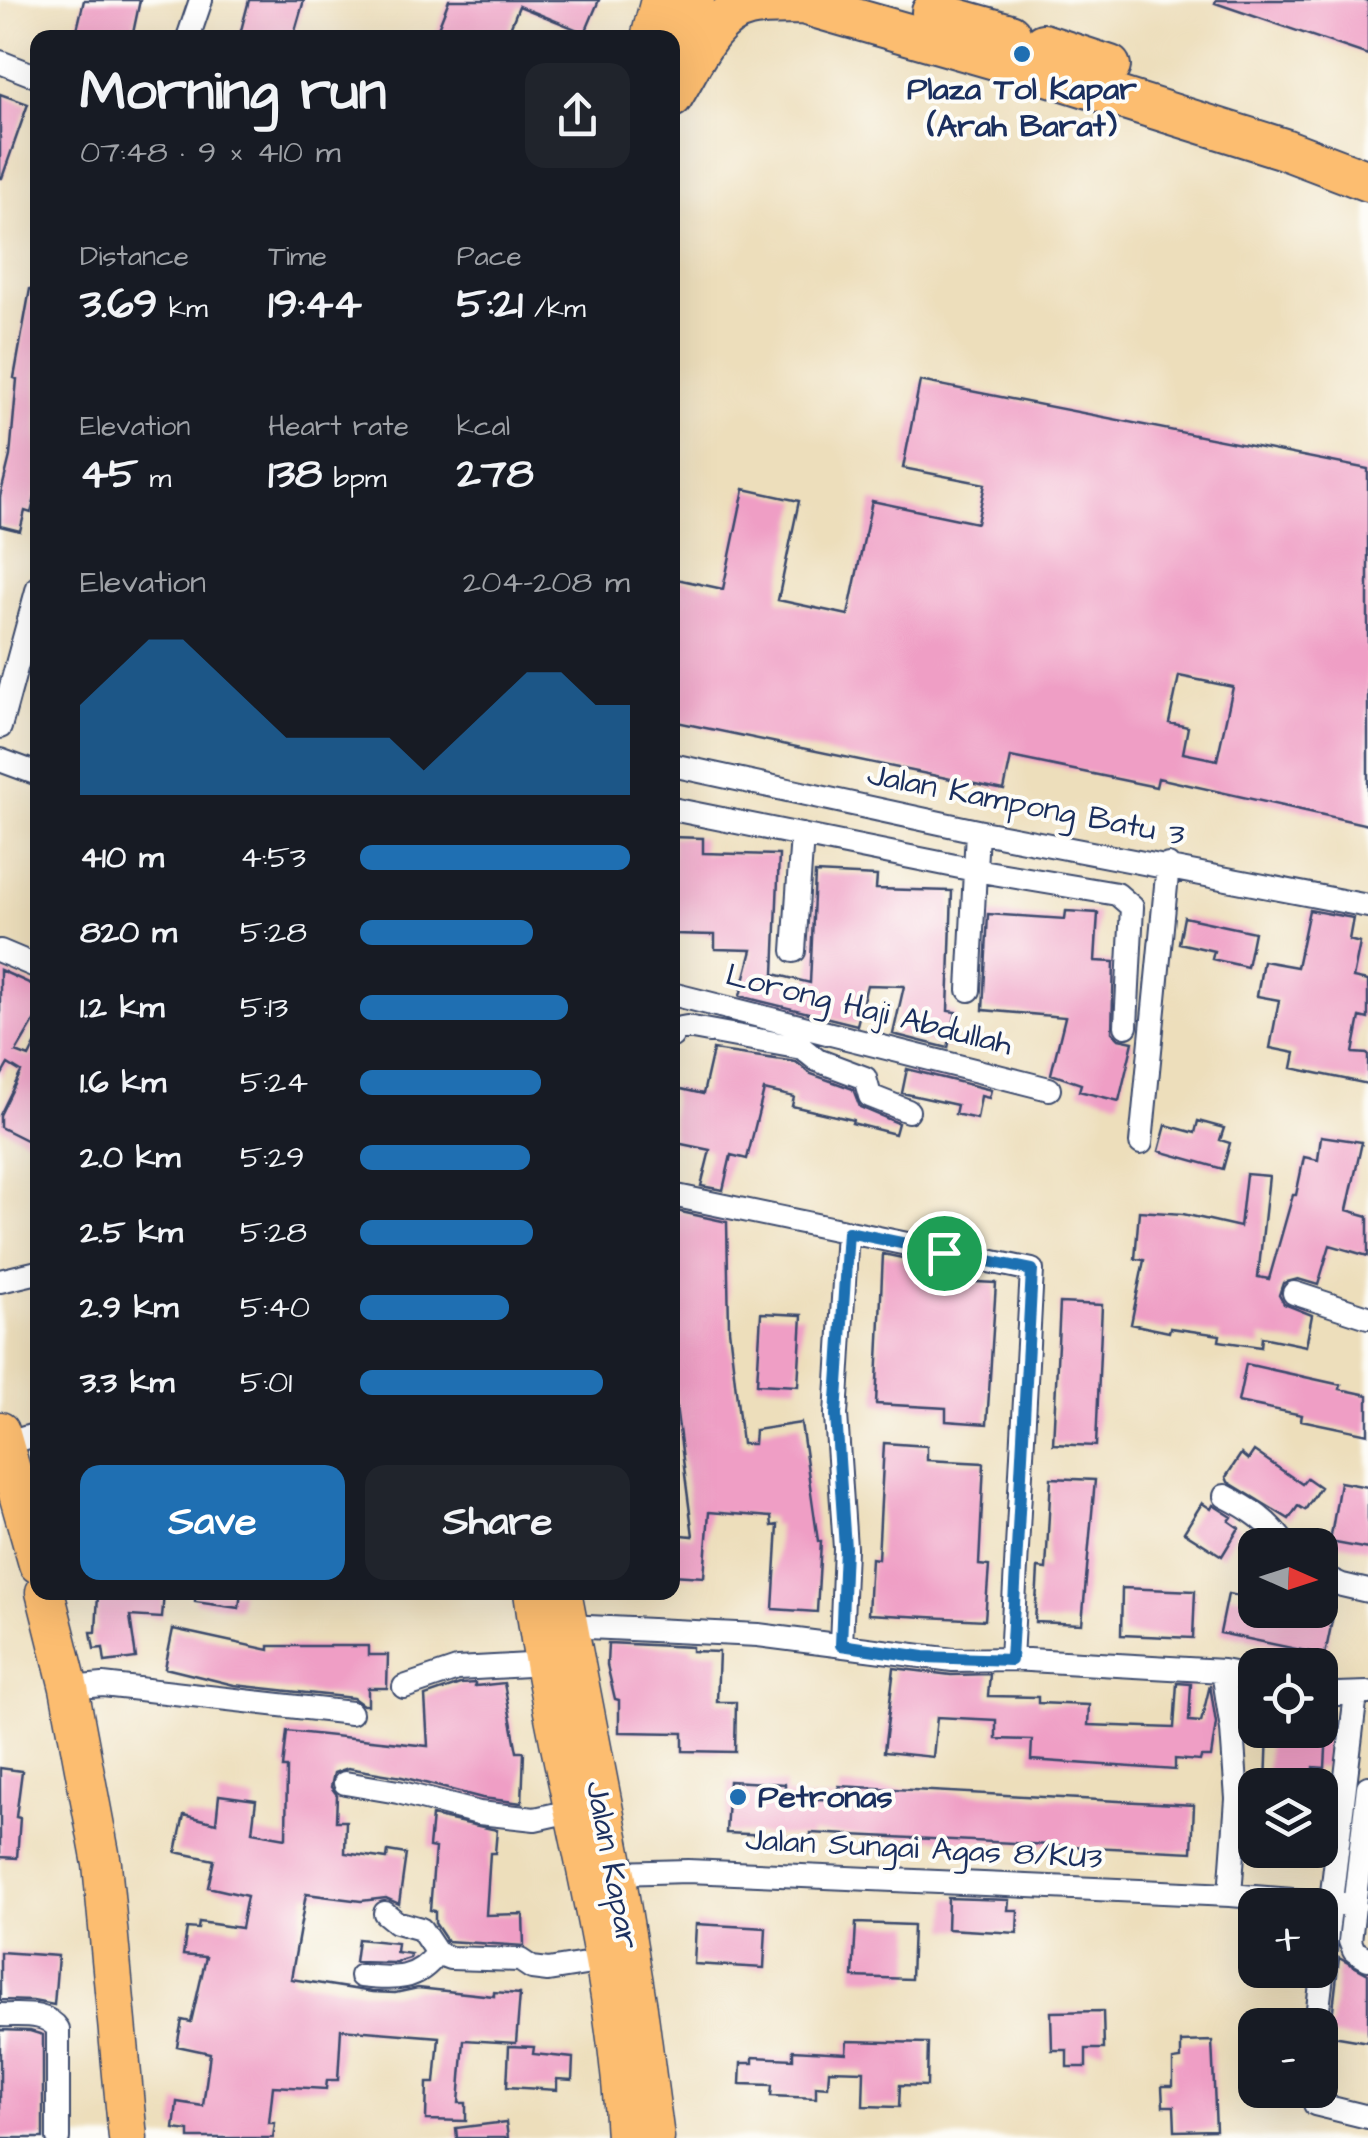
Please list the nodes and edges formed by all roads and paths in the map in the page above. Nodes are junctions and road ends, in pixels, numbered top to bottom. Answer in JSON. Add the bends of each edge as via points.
{"nodes":[{"id":1,"x":201,"y":0,"type":"edge"},
{"id":2,"x":660,"y":0,"type":"edge"},
{"id":3,"x":695,"y":0,"type":"edge"},
{"id":4,"x":891,"y":0,"type":"edge"},
{"id":5,"x":797,"y":2,"type":"edge"},
{"id":6,"x":191,"y":30,"type":"edge"},
{"id":7,"x":652,"y":30,"type":"edge"},
{"id":8,"x":680,"y":50,"type":"edge"},
{"id":9,"x":1022,"y":52,"type":"junction"},
{"id":10,"x":0,"y":62,"type":"edge"},
{"id":11,"x":30,"y":73,"type":"edge"},
{"id":12,"x":680,"y":84,"type":"edge"},
{"id":13,"x":1368,"y":158,"type":"edge"},
{"id":14,"x":1368,"y":181,"type":"edge"},
{"id":15,"x":30,"y":616,"type":"edge"},
{"id":16,"x":0,"y":727,"type":"edge"},
{"id":17,"x":0,"y":760,"type":"edge"},
{"id":18,"x":680,"y":767,"type":"edge"},
{"id":19,"x":30,"y":771,"type":"edge"},
{"id":20,"x":680,"y":811,"type":"edge"},
{"id":21,"x":977,"y":831,"type":"junction"},
{"id":22,"x":802,"y":834,"type":"junction"},
{"id":23,"x":1168,"y":865,"type":"junction"},
{"id":24,"x":975,"y":870,"type":"junction"},
{"id":25,"x":1368,"y":906,"type":"edge"},
{"id":26,"x":0,"y":951,"type":"edge"},
{"id":27,"x":794,"y":952,"type":"dead end"},
{"id":28,"x":30,"y":964,"type":"edge"},
{"id":29,"x":969,"y":990,"type":"dead end"},
{"id":30,"x":680,"y":996,"type":"edge"},
{"id":31,"x":1126,"y":1026,"type":"dead end"},
{"id":32,"x":680,"y":1027,"type":"edge"},
{"id":33,"x":1050,"y":1088,"type":"dead end"},
{"id":34,"x":908,"y":1111,"type":"dead end"},
{"id":35,"x":1141,"y":1143,"type":"dead end"},
{"id":36,"x":680,"y":1197,"type":"edge"},
{"id":37,"x":848,"y":1232,"type":"junction"},
{"id":38,"x":30,"y":1274,"type":"edge"},
{"id":39,"x":0,"y":1281,"type":"edge"},
{"id":40,"x":1294,"y":1293,"type":"dead end"},
{"id":41,"x":1368,"y":1317,"type":"edge"},
{"id":42,"x":14,"y":1436,"type":"edge"},
{"id":43,"x":1225,"y":1496,"type":"dead end"},
{"id":44,"x":30,"y":1524,"type":"edge"},
{"id":45,"x":1274,"y":1528,"type":"edge"},
{"id":46,"x":1338,"y":1583,"type":"edge"},
{"id":47,"x":1368,"y":1590,"type":"edge"},
{"id":48,"x":46,"y":1600,"type":"edge"},
{"id":49,"x":535,"y":1600,"type":"edge"},
{"id":50,"x":564,"y":1609,"type":"edge"},
{"id":51,"x":841,"y":1645,"type":"junction"},
{"id":52,"x":1011,"y":1660,"type":"junction"},
{"id":53,"x":546,"y":1664,"type":"junction"},
{"id":54,"x":1223,"y":1671,"type":"junction"},
{"id":55,"x":1238,"y":1674,"type":"edge"},
{"id":56,"x":404,"y":1687,"type":"dead end"},
{"id":57,"x":69,"y":1688,"type":"junction"},
{"id":58,"x":1362,"y":1694,"type":"edge"},
{"id":59,"x":352,"y":1713,"type":"dead end"},
{"id":60,"x":344,"y":1783,"type":"dead end"},
{"id":61,"x":1368,"y":1787,"type":"edge"},
{"id":62,"x":575,"y":1810,"type":"junction"},
{"id":63,"x":616,"y":1872,"type":"junction"},
{"id":64,"x":1333,"y":1888,"type":"edge"},
{"id":65,"x":1230,"y":1895,"type":"junction"},
{"id":66,"x":1238,"y":1896,"type":"edge"},
{"id":67,"x":1338,"y":1904,"type":"edge"},
{"id":68,"x":1355,"y":1905,"type":"junction"},
{"id":69,"x":385,"y":1913,"type":"dead end"},
{"id":70,"x":437,"y":1953,"type":"junction"},
{"id":71,"x":1368,"y":1959,"type":"edge"},
{"id":72,"x":604,"y":1960,"type":"junction"},
{"id":73,"x":361,"y":1976,"type":"dead end"},
{"id":74,"x":0,"y":2015,"type":"edge"},
{"id":75,"x":1331,"y":2108,"type":"edge"},
{"id":76,"x":1368,"y":2117,"type":"edge"},
{"id":77,"x":58,"y":2138,"type":"edge"},
{"id":78,"x":128,"y":2138,"type":"edge"},
{"id":79,"x":625,"y":2138,"type":"edge"},
{"id":80,"x":655,"y":2138,"type":"edge"}],
"edges":[{"from":1,"to":6,"type":"street"},
{"from":2,"to":7,"type":"highway"},
{"from":3,"to":8,"type":"highway"},
{"from":4,"to":9,"type":"highway"},
{"from":5,"to":9,"type":"highway"},
{"from":5,"to":12,"type":"highway","via":[[747,6],[726,17]]},
{"from":9,"to":13,"type":"highway","via":[[1224,104]]},
{"from":9,"to":14,"type":"highway"},
{"from":10,"to":11,"type":"street"},
{"from":15,"to":16,"type":"street"},
{"from":17,"to":19,"type":"street"},
{"from":18,"to":21,"type":"street","name":"Jalan Kampong Batu 3"},
{"from":20,"to":22,"type":"street"},
{"from":21,"to":23,"type":"street","name":"Jalan Kampong Batu 3"},
{"from":21,"to":24,"type":"street"},
{"from":22,"to":24,"type":"street"},
{"from":22,"to":27,"type":"street"},
{"from":23,"to":25,"type":"street","name":"Jalan Kampong Batu 3"},
{"from":23,"to":35,"type":"street"},
{"from":24,"to":29,"type":"street"},
{"from":24,"to":31,"type":"street","via":[[1126,899],[1132,907]]},
{"from":26,"to":28,"type":"street"},
{"from":30,"to":33,"type":"street","name":"Lorong Haji Abdullah"},
{"from":32,"to":34,"type":"street","via":[[802,1048],[865,1078],[870,1096]]},
{"from":36,"to":37,"type":"street"},
{"from":37,"to":51,"type":"street","via":[[836,1415],[845,1548]]},
{"from":37,"to":52,"type":"street","via":[[1032,1270]]},
{"from":38,"to":39,"type":"street"},
{"from":40,"to":41,"type":"street"},
{"from":42,"to":44,"type":"highway"},
{"from":43,"to":45,"type":"street"},
{"from":46,"to":47,"type":"street"},
{"from":48,"to":57,"type":"highway"},
{"from":49,"to":53,"type":"highway","name":"Jalan Kapar"},
{"from":50,"to":51,"type":"street"},
{"from":50,"to":63,"type":"highway","name":"Jalan Kapar"},
{"from":51,"to":52,"type":"street"},
{"from":52,"to":54,"type":"street"},
{"from":53,"to":56,"type":"street","via":[[456,1669]]},
{"from":53,"to":62,"type":"highway","name":"Jalan Kapar"},
{"from":54,"to":55,"type":"street"},
{"from":54,"to":65,"type":"street","via":[[1237,1799]]},
{"from":57,"to":59,"type":"street","via":[[103,1685]]},
{"from":57,"to":78,"type":"highway","via":[[104,1878]]},
{"from":58,"to":64,"type":"street"},
{"from":60,"to":62,"type":"street","via":[[479,1813],[535,1819]]},
{"from":61,"to":68,"type":"street"},
{"from":62,"to":72,"type":"highway","name":"Jalan Kapar"},
{"from":63,"to":65,"type":"street","name":"Jalan Sungai Agas 8/KU3"},
{"from":63,"to":80,"type":"highway","name":"Jalan Kapar"},
{"from":65,"to":66,"type":"street","name":"Jalan Sungai Agas 8/KU3"},
{"from":67,"to":68,"type":"street","name":"Jalan Sungai Agas 8/KU3"},
{"from":68,"to":71,"type":"street","via":[[1350,1941]]},
{"from":69,"to":70,"type":"street","via":[[421,1929]]},
{"from":70,"to":72,"type":"street","via":[[520,1960],[548,1970]]},
{"from":70,"to":73,"type":"street","via":[[415,1975]]},
{"from":72,"to":79,"type":"highway","name":"Jalan Kapar"},
{"from":74,"to":77,"type":"street","via":[[42,2017],[58,2029]]},
{"from":75,"to":76,"type":"street"}]}
